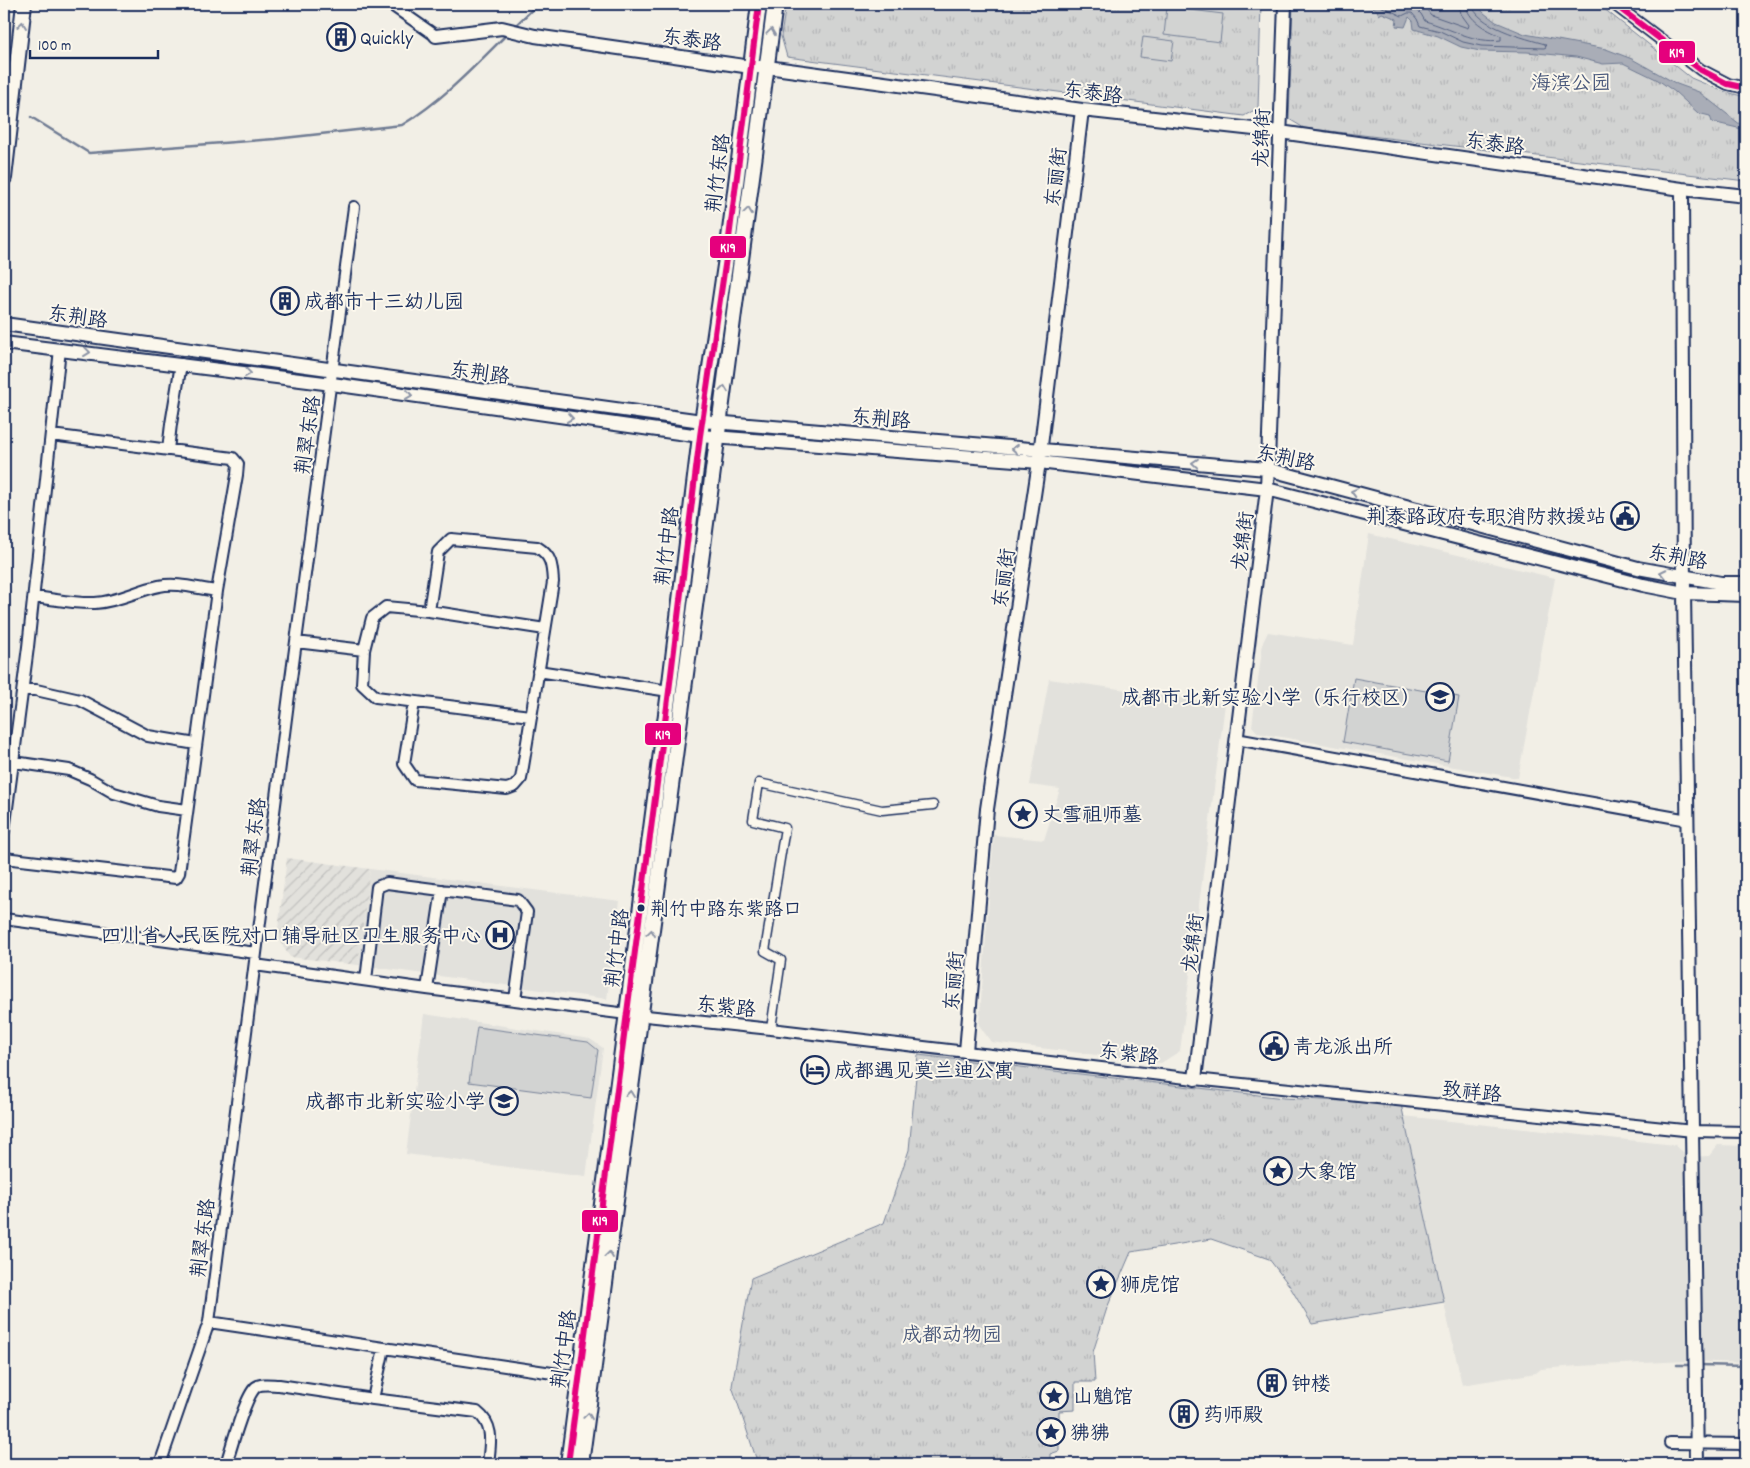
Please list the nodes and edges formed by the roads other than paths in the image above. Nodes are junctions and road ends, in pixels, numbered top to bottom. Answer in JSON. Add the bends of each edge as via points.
{"nodes":[{"id":1,"x":24,"y":4,"type":"edge"},
{"id":2,"x":390,"y":4,"type":"edge"},
{"id":3,"x":759,"y":4,"type":"edge"},
{"id":4,"x":775,"y":4,"type":"edge"},
{"id":5,"x":1284,"y":4,"type":"edge"},
{"id":6,"x":1614,"y":4,"type":"edge"},
{"id":7,"x":436,"y":36,"type":"joint"},
{"id":8,"x":751,"y":67,"type":"junction"},
{"id":9,"x":767,"y":67,"type":"junction"},
{"id":10,"x":1746,"y":88,"type":"edge"},
{"id":11,"x":1082,"y":110,"type":"junction"},
{"id":12,"x":1280,"y":132,"type":"junction"},
{"id":13,"x":4,"y":178,"type":"edge"},
{"id":14,"x":1682,"y":189,"type":"junction"},
{"id":15,"x":1746,"y":196,"type":"edge"},
{"id":16,"x":354,"y":207,"type":"dead end"},
{"id":17,"x":4,"y":324,"type":"edge"},
{"id":18,"x":4,"y":343,"type":"edge"},
{"id":19,"x":60,"y":349,"type":"junction"},
{"id":20,"x":181,"y":364,"type":"junction"},
{"id":21,"x":332,"y":370,"type":"junction"},
{"id":22,"x":332,"y":384,"type":"junction"},
{"id":23,"x":702,"y":421,"type":"junction"},
{"id":24,"x":719,"y":422,"type":"junction"},
{"id":25,"x":51,"y":435,"type":"junction"},
{"id":26,"x":700,"y":436,"type":"junction"},
{"id":27,"x":717,"y":437,"type":"junction"},
{"id":28,"x":168,"y":450,"type":"junction"},
{"id":29,"x":1040,"y":456,"type":"junction"},
{"id":30,"x":1267,"y":469,"type":"junction"},
{"id":31,"x":1267,"y":489,"type":"junction"},
{"id":32,"x":1684,"y":577,"type":"junction"},
{"id":33,"x":1746,"y":583,"type":"edge"},
{"id":34,"x":217,"y":591,"type":"junction"},
{"id":35,"x":1684,"y":593,"type":"junction"},
{"id":36,"x":1746,"y":595,"type":"edge"},
{"id":37,"x":34,"y":596,"type":"junction"},
{"id":38,"x":429,"y":612,"type":"junction"},
{"id":39,"x":545,"y":629,"type":"junction"},
{"id":40,"x":296,"y":642,"type":"junction"},
{"id":41,"x":364,"y":650,"type":"junction"},
{"id":42,"x":538,"y":671,"type":"junction"},
{"id":43,"x":23,"y":690,"type":"junction"},
{"id":44,"x":669,"y":691,"type":"junction"},
{"id":45,"x":414,"y":702,"type":"junction"},
{"id":46,"x":530,"y":716,"type":"junction"},
{"id":47,"x":1236,"y":739,"type":"junction"},
{"id":48,"x":196,"y":744,"type":"junction"},
{"id":49,"x":14,"y":762,"type":"junction"},
{"id":50,"x":933,"y":805,"type":"dead end"},
{"id":51,"x":187,"y":810,"type":"junction"},
{"id":52,"x":1688,"y":820,"type":"junction"},
{"id":53,"x":4,"y":831,"type":"edge"},
{"id":54,"x":4,"y":858,"type":"edge"},
{"id":55,"x":442,"y":890,"type":"junction"},
{"id":56,"x":4,"y":919,"type":"edge"},
{"id":57,"x":256,"y":953,"type":"junction"},
{"id":58,"x":255,"y":966,"type":"junction"},
{"id":59,"x":366,"y":980,"type":"junction"},
{"id":60,"x":427,"y":989,"type":"junction"},
{"id":61,"x":515,"y":1000,"type":"junction"},
{"id":62,"x":634,"y":1014,"type":"junction"},
{"id":63,"x":771,"y":1029,"type":"junction"},
{"id":64,"x":966,"y":1051,"type":"junction"},
{"id":65,"x":1195,"y":1079,"type":"junction"},
{"id":66,"x":1693,"y":1132,"type":"junction"},
{"id":67,"x":1746,"y":1132,"type":"edge"},
{"id":68,"x":209,"y":1322,"type":"junction"},
{"id":69,"x":384,"y":1348,"type":"junction"},
{"id":70,"x":586,"y":1378,"type":"junction"},
{"id":71,"x":373,"y":1400,"type":"junction"},
{"id":72,"x":1670,"y":1442,"type":"dead end"},
{"id":73,"x":1697,"y":1442,"type":"junction"},
{"id":74,"x":1746,"y":1444,"type":"edge"},
{"id":75,"x":160,"y":1464,"type":"edge"},
{"id":76,"x":226,"y":1464,"type":"edge"},
{"id":77,"x":488,"y":1464,"type":"edge"},
{"id":78,"x":568,"y":1464,"type":"edge"},
{"id":79,"x":581,"y":1464,"type":"edge"},
{"id":80,"x":1697,"y":1464,"type":"edge"}],
"edges":[{"from":13,"to":1,"type":"main road","one_way":true},
{"from":2,"to":7,"type":"street"},
{"from":3,"to":8,"type":"main road","name":"荆竹东路"},
{"from":9,"to":4,"type":"main road","name":"荆竹中路","one_way":true},
{"from":5,"to":12,"type":"street","name":"龙绵街"},
{"from":6,"to":10,"type":"street","via":[[1701,70],[1728,84]]},
{"from":7,"to":8,"type":"street","name":"东泰路","via":[[502,28],[536,36]]},
{"from":8,"to":9,"type":"street","name":"东泰路"},
{"from":8,"to":23,"type":"main road","name":"荆竹东路"},
{"from":9,"to":11,"type":"street","name":"东泰路"},
{"from":24,"to":9,"type":"main road","name":"荆竹中路","one_way":true},
{"from":11,"to":12,"type":"street","name":"东泰路"},
{"from":11,"to":29,"type":"street","name":"东丽街"},
{"from":12,"to":14,"type":"street","name":"东泰路"},
{"from":12,"to":30,"type":"street","name":"龙绵街"},
{"from":14,"to":15,"type":"street","name":"东泰路"},
{"from":14,"to":32,"type":"street"},
{"from":16,"to":21,"type":"street","name":"荆翠东路"},
{"from":17,"to":21,"type":"street","name":"东荆路"},
{"from":18,"to":19,"type":"street","name":"东荆路"},
{"from":19,"to":20,"type":"street","name":"东荆路","one_way":true},
{"from":19,"to":25,"type":"street"},
{"from":20,"to":22,"type":"street","name":"东荆路","one_way":true},
{"from":20,"to":28,"type":"street"},
{"from":21,"to":22,"type":"street","name":"荆翠东路"},
{"from":21,"to":23,"type":"street","name":"东荆路"},
{"from":22,"to":26,"type":"street","name":"东荆路","one_way":true},
{"from":22,"to":40,"type":"street","name":"荆翠东路"},
{"from":23,"to":24,"type":"street","name":"东荆路"},
{"from":23,"to":26,"type":"main road","name":"荆竹东路"},
{"from":24,"to":27,"type":"main road","name":"荆竹中路"},
{"from":29,"to":24,"type":"street","name":"东荆路","one_way":true},
{"from":25,"to":28,"type":"street"},
{"from":25,"to":37,"type":"street"},
{"from":26,"to":27,"type":"street","name":"东荆路"},
{"from":26,"to":44,"type":"main road","name":"荆竹中路"},
{"from":27,"to":29,"type":"street","name":"东荆路"},
{"from":62,"to":27,"type":"main road","name":"荆竹中路","one_way":true},
{"from":28,"to":34,"type":"street","via":[[233,458],[238,464]]},
{"from":30,"to":29,"type":"street","name":"东荆路","one_way":true},
{"from":29,"to":31,"type":"street","name":"东荆路"},
{"from":29,"to":64,"type":"street","name":"东丽街","via":[[987,809]]},
{"from":30,"to":31,"type":"street","name":"龙绵街"},
{"from":32,"to":30,"type":"street","name":"东荆路","one_way":true,"via":[[1638,568]]},
{"from":31,"to":35,"type":"street","name":"东荆路"},
{"from":31,"to":47,"type":"street","name":"龙绵街"},
{"from":32,"to":33,"type":"street","name":"东荆路"},
{"from":32,"to":35,"type":"street"},
{"from":34,"to":37,"type":"street","via":[[161,586],[96,604]]},
{"from":34,"to":48,"type":"street"},
{"from":35,"to":36,"type":"street","name":"东荆路"},
{"from":35,"to":52,"type":"street"},
{"from":37,"to":43,"type":"street"},
{"from":38,"to":39,"type":"street"},
{"from":38,"to":39,"type":"street","via":[[438,552],[451,539],[538,547],[547,553],[552,568],[553,582]]},
{"from":38,"to":41,"type":"street","via":[[386,607],[372,618]]},
{"from":39,"to":42,"type":"street"},
{"from":40,"to":41,"type":"street"},
{"from":40,"to":57,"type":"street","name":"荆翠东路"},
{"from":41,"to":45,"type":"street","via":[[362,684],[376,697]]},
{"from":42,"to":44,"type":"street"},
{"from":42,"to":46,"type":"street"},
{"from":43,"to":48,"type":"street","via":[[80,700],[148,736]]},
{"from":43,"to":49,"type":"street"},
{"from":44,"to":62,"type":"main road","name":"荆竹中路"},
{"from":45,"to":46,"type":"street"},
{"from":45,"to":46,"type":"street","via":[[404,764],[415,780],[507,789],[515,786],[521,780]]},
{"from":47,"to":52,"type":"street"},
{"from":47,"to":65,"type":"street","name":"龙绵街"},
{"from":48,"to":51,"type":"street"},
{"from":49,"to":51,"type":"street","via":[[69,770],[114,793],[158,806]]},
{"from":49,"to":53,"type":"street"},
{"from":50,"to":63,"type":"street","via":[[882,810],[759,783],[753,820],[785,828],[765,951],[781,960]]},
{"from":51,"to":54,"type":"street","via":[[176,878]]},
{"from":52,"to":66,"type":"street"},
{"from":55,"to":59,"type":"street","via":[[387,883],[377,887]]},
{"from":55,"to":60,"type":"street"},
{"from":55,"to":61,"type":"street","via":[[518,900],[527,912]]},
{"from":56,"to":57,"type":"street"},
{"from":57,"to":58,"type":"street","name":"荆翠东路"},
{"from":58,"to":59,"type":"street","name":"东紫路"},
{"from":58,"to":68,"type":"street","name":"荆翠东路"},
{"from":59,"to":60,"type":"street","name":"东紫路"},
{"from":60,"to":61,"type":"street","name":"东紫路"},
{"from":61,"to":62,"type":"street","name":"东紫路"},
{"from":62,"to":63,"type":"street","name":"东紫路"},
{"from":62,"to":70,"type":"main road","name":"荆竹中路"},
{"from":63,"to":64,"type":"street","name":"东紫路"},
{"from":64,"to":65,"type":"street","name":"东紫路"},
{"from":65,"to":66,"type":"street","name":"致祥路"},
{"from":66,"to":67,"type":"street","name":"致祥路"},
{"from":66,"to":73,"type":"street"},
{"from":68,"to":69,"type":"street"},
{"from":68,"to":75,"type":"street","name":"荆翠东路"},
{"from":69,"to":70,"type":"street"},
{"from":69,"to":71,"type":"street"},
{"from":70,"to":78,"type":"main road","name":"荆竹中路"},
{"from":79,"to":70,"type":"main road","name":"荆竹中路","one_way":true},
{"from":71,"to":76,"type":"street","via":[[279,1385],[256,1387],[249,1397]]},
{"from":71,"to":77,"type":"street","via":[[478,1412],[489,1426]]},
{"from":72,"to":73,"type":"street"},
{"from":73,"to":74,"type":"street"},
{"from":73,"to":80,"type":"street"}]}
